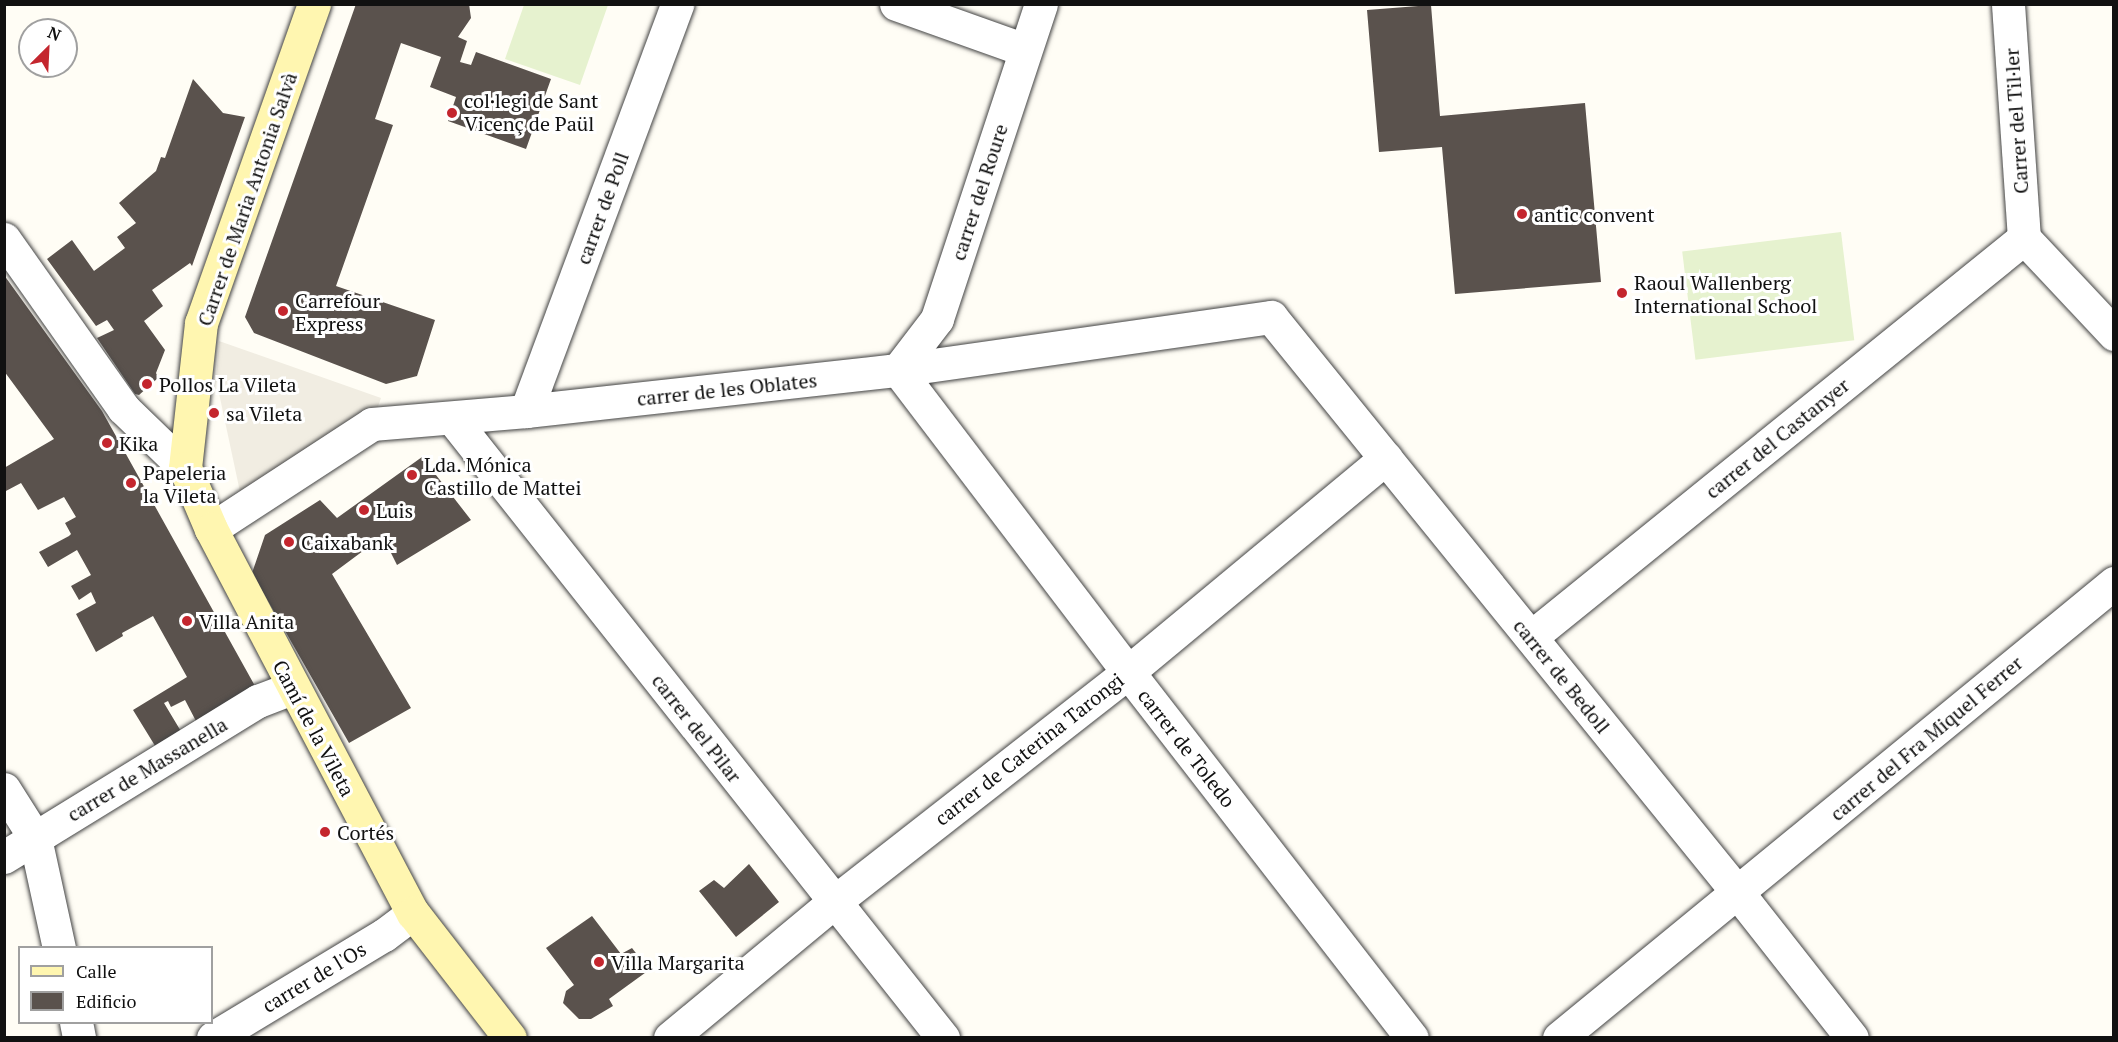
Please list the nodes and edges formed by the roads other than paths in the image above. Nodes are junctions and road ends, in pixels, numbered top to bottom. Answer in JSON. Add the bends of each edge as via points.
{"nodes":[{"id":1,"x":314,"y":4,"type":"edge"},
{"id":2,"x":677,"y":4,"type":"edge"},
{"id":3,"x":896,"y":4,"type":"edge"},
{"id":4,"x":1041,"y":4,"type":"edge"},
{"id":5,"x":2008,"y":4,"type":"edge"},
{"id":6,"x":1025,"y":50,"type":"junction"},
{"id":7,"x":2024,"y":238,"type":"junction"},
{"id":8,"x":4,"y":239,"type":"edge"},
{"id":9,"x":1271,"y":317,"type":"joint"},
{"id":10,"x":2114,"y":334,"type":"edge"},
{"id":11,"x":898,"y":370,"type":"junction"},
{"id":12,"x":526,"y":411,"type":"junction"},
{"id":13,"x":452,"y":418,"type":"junction"},
{"id":14,"x":1386,"y":458,"type":"junction"},
{"id":15,"x":185,"y":468,"type":"junction"},
{"id":16,"x":211,"y":529,"type":"junction"},
{"id":17,"x":2114,"y":583,"type":"edge"},
{"id":18,"x":1531,"y":637,"type":"junction"},
{"id":19,"x":1128,"y":672,"type":"junction"},
{"id":20,"x":292,"y":688,"type":"junction"},
{"id":21,"x":4,"y":789,"type":"edge"},
{"id":22,"x":35,"y":838,"type":"junction"},
{"id":23,"x":4,"y":857,"type":"edge"},
{"id":24,"x":1738,"y":893,"type":"junction"},
{"id":25,"x":834,"y":902,"type":"junction"},
{"id":26,"x":413,"y":913,"type":"junction"},
{"id":27,"x":59,"y":946,"type":"edge"},
{"id":28,"x":213,"y":1038,"type":"edge"},
{"id":29,"x":510,"y":1038,"type":"edge"},
{"id":30,"x":670,"y":1038,"type":"edge"},
{"id":31,"x":943,"y":1038,"type":"edge"},
{"id":32,"x":1412,"y":1038,"type":"edge"},
{"id":33,"x":1559,"y":1038,"type":"edge"},
{"id":34,"x":1852,"y":1038,"type":"edge"}],
"edges":[{"from":1,"to":15,"type":"street","name":"Carrer de Maria Antonia Salvà","via":[[201,322]]},
{"from":2,"to":12,"type":"street","name":"carrer de Poll"},
{"from":3,"to":6,"type":"street"},
{"from":4,"to":6,"type":"street","name":"carrer del Roure"},
{"from":5,"to":7,"type":"street","name":"Carrer del Til·ler"},
{"from":6,"to":11,"type":"street","name":"carrer del Roure","via":[[937,319]]},
{"from":7,"to":10,"type":"street"},
{"from":7,"to":18,"type":"street","name":"carrer del Castanyer"},
{"from":8,"to":15,"type":"street","name":"Camí de la Vileta","via":[[123,408]]},
{"from":9,"to":11,"type":"street","name":"carrer de les Oblates"},
{"from":9,"to":14,"type":"street","name":"carrer de Bedoll"},
{"from":11,"to":12,"type":"street","name":"carrer de les Oblates"},
{"from":11,"to":19,"type":"street","name":"carrer de Toledo"},
{"from":12,"to":13,"type":"street","name":"carrer de les Oblates"},
{"from":13,"to":16,"type":"street","name":"carrer de les Oblates","via":[[372,424]]},
{"from":13,"to":25,"type":"street","name":"carrer del Pilar"},
{"from":14,"to":18,"type":"street","name":"carrer de Bedoll"},
{"from":14,"to":19,"type":"street","name":"carrer de Caterina Tarongi"},
{"from":15,"to":16,"type":"street","name":"Camí de la Vileta"},
{"from":16,"to":20,"type":"street","name":"Camí de la Vileta"},
{"from":17,"to":24,"type":"street","name":"carrer del Fra Miquel Ferrer"},
{"from":18,"to":24,"type":"street","name":"carrer de Bedoll"},
{"from":19,"to":25,"type":"street","name":"carrer de Caterina Tarongi"},
{"from":19,"to":32,"type":"street","name":"carrer de Toledo"},
{"from":20,"to":22,"type":"street","name":"carrer de Massanella","via":[[258,701]]},
{"from":20,"to":26,"type":"street","name":"Camí de la Vileta"},
{"from":21,"to":22,"type":"street"},
{"from":22,"to":23,"type":"street","name":"carrer de Massanella"},
{"from":22,"to":27,"type":"street"},
{"from":24,"to":33,"type":"street"},
{"from":24,"to":34,"type":"street","name":"carrer de Bedoll"},
{"from":25,"to":30,"type":"street","name":"carrer de Caterina Tarongi"},
{"from":25,"to":31,"type":"street","name":"carrer del Pilar"},
{"from":26,"to":28,"type":"street","name":"carrer de l'Os","via":[[384,935]]},
{"from":26,"to":29,"type":"street","name":"Camí de la Vileta"}]}
